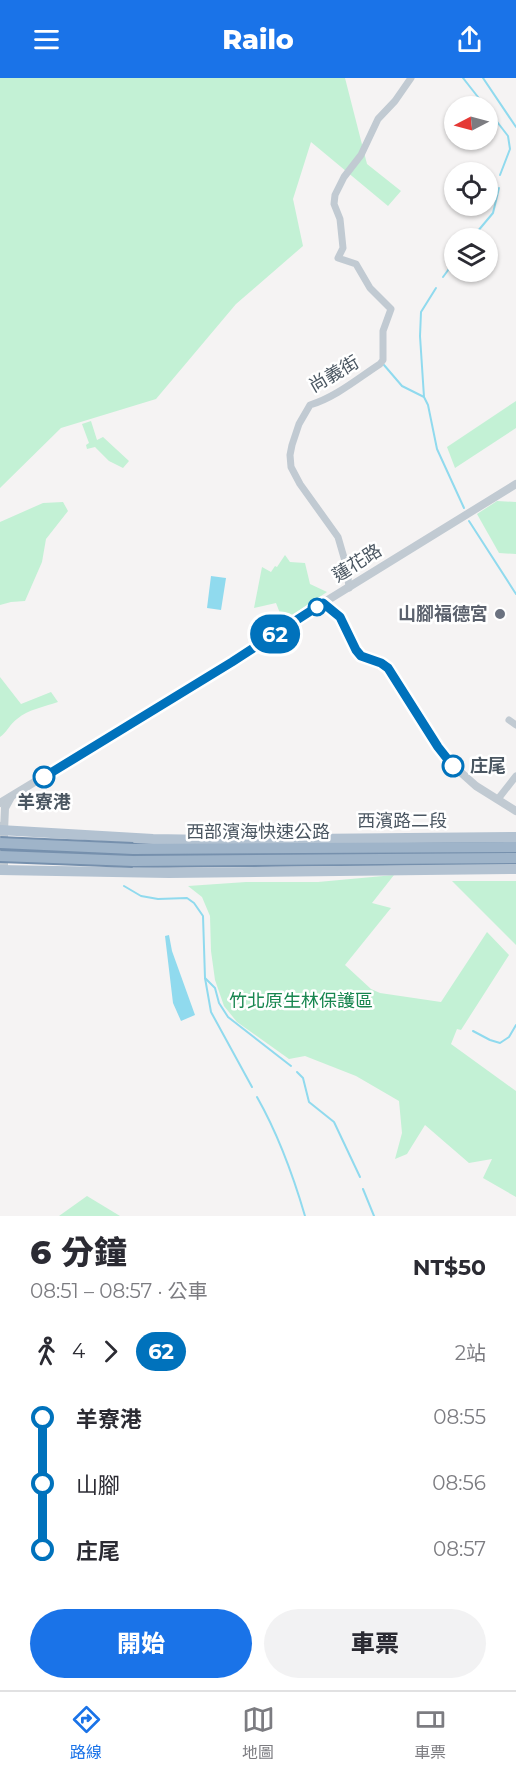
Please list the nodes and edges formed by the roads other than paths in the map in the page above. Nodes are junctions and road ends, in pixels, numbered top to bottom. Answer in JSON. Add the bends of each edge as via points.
{"nodes":[{"id":1,"x":411,"y":78,"type":"edge"},
{"id":2,"x":516,"y":484,"type":"edge"},
{"id":3,"x":349,"y":588,"type":"junction"},
{"id":4,"x":323,"y":603,"type":"junction"},
{"id":5,"x":516,"y":776,"type":"edge"},
{"id":6,"x":11,"y":797,"type":"junction"},
{"id":7,"x":498,"y":799,"type":"junction"},
{"id":8,"x":0,"y":803,"type":"edge"},
{"id":9,"x":516,"y":811,"type":"edge"},
{"id":10,"x":1,"y":829,"type":"edge"},
{"id":11,"x":516,"y":837,"type":"edge"},
{"id":12,"x":0,"y":843,"type":"edge"},
{"id":13,"x":516,"y":847,"type":"edge"},
{"id":14,"x":0,"y":856,"type":"edge"},
{"id":15,"x":516,"y":858,"type":"edge"},
{"id":16,"x":2,"y":870,"type":"edge"},
{"id":17,"x":516,"y":870,"type":"edge"}],
"edges":[{"from":1,"to":3,"type":"street","name":"尚義街","via":[[378,119],[335,195],[334,204],[342,232],[338,258],[356,264],[370,288],[391,309],[383,331],[383,360],[325,400],[309,405],[290,455],[300,484],[338,537]]},
{"from":2,"to":3,"type":"street","name":"蓮花路"},
{"from":3,"to":4,"type":"street","name":"蓮花路"},
{"from":4,"to":6,"type":"street","name":"蓮花路"},
{"from":4,"to":7,"type":"street","via":[[340,617],[361,656],[388,668],[447,760],[476,786]]},
{"from":5,"to":7,"type":"street"},
{"from":6,"to":8,"type":"street","name":"蓮花路"},
{"from":6,"to":10,"type":"street"},
{"from":7,"to":9,"type":"street"},
{"from":10,"to":11,"type":"main road","name":"西濱路二段","via":[[200,840]]},
{"from":10,"to":16,"type":"street"},
{"from":12,"to":13,"type":"highway","name":"西部濱海快速公路","bridge":true,"via":[[133,849]]},
{"from":14,"to":15,"type":"highway","name":"西部濱海快速公路","bridge":true,"via":[[133,861]]},
{"from":16,"to":17,"type":"main road"}]}
